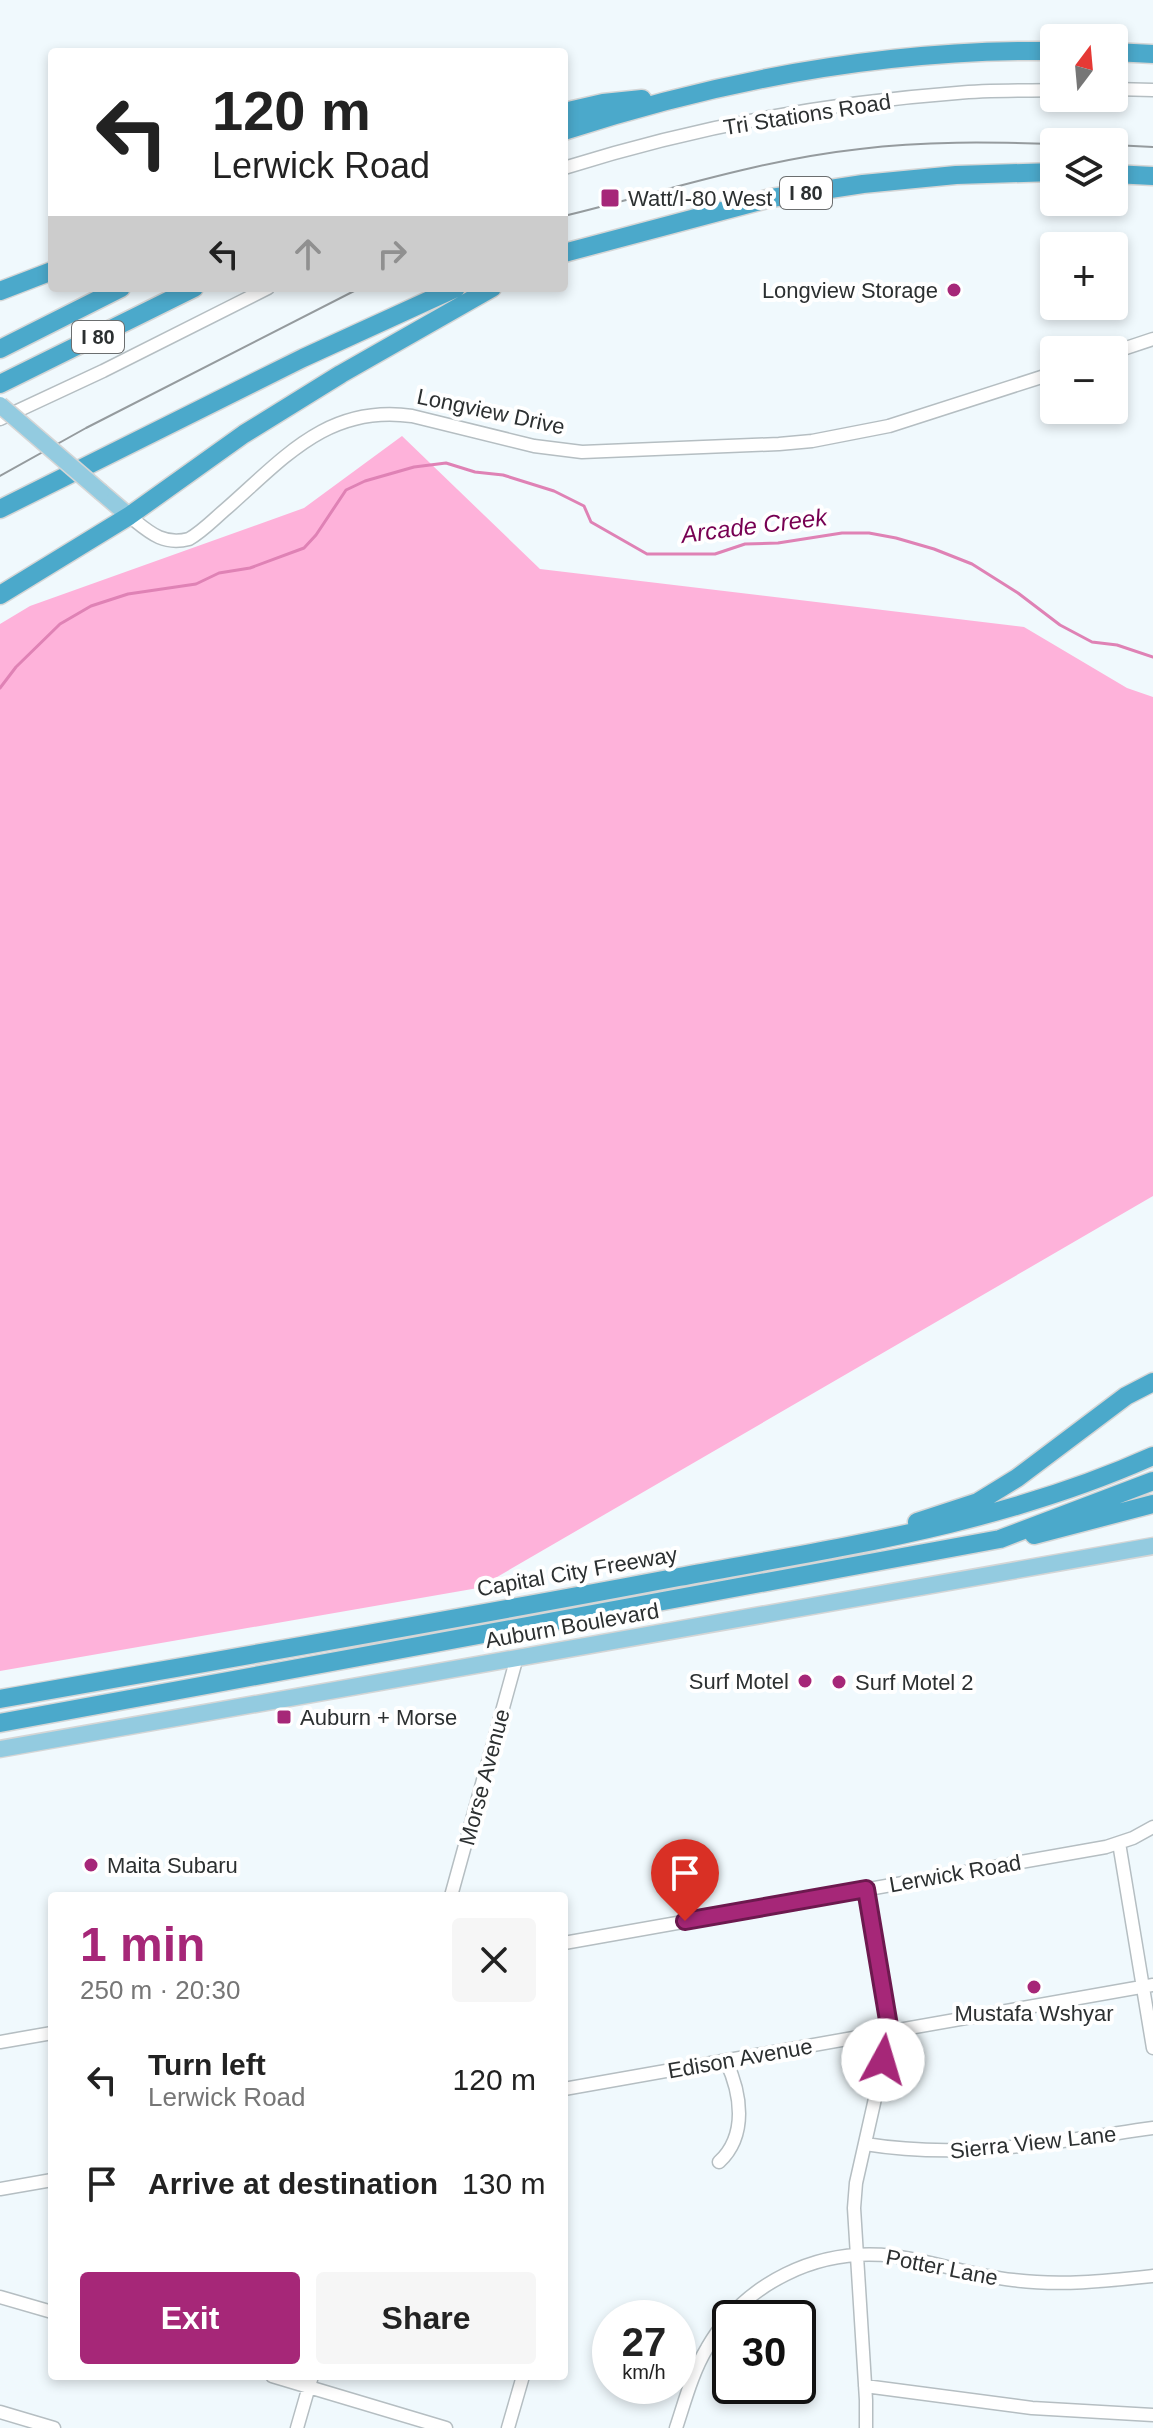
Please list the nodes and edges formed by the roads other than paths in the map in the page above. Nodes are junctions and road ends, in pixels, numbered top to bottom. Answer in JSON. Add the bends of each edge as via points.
{"nodes":[{"id":1,"x":1040,"y":52,"type":"edge"},
{"id":2,"x":1128,"y":53,"type":"edge"},
{"id":3,"x":1153,"y":54,"type":"edge"},
{"id":4,"x":1128,"y":89,"type":"edge"},
{"id":5,"x":1040,"y":90,"type":"edge"},
{"id":6,"x":1153,"y":90,"type":"edge"},
{"id":7,"x":689,"y":96,"type":"junction"},
{"id":8,"x":568,"y":111,"type":"edge"},
{"id":9,"x":568,"y":130,"type":"edge"},
{"id":10,"x":568,"y":167,"type":"edge"},
{"id":11,"x":1040,"y":172,"type":"edge"},
{"id":12,"x":1128,"y":175,"type":"edge"},
{"id":13,"x":1153,"y":176,"type":"edge"},
{"id":14,"x":568,"y":252,"type":"edge"},
{"id":15,"x":48,"y":273,"type":"edge"},
{"id":16,"x":0,"y":291,"type":"edge"},
{"id":17,"x":113,"y":292,"type":"edge"},
{"id":18,"x":186,"y":292,"type":"edge"},
{"id":19,"x":260,"y":292,"type":"edge"},
{"id":20,"x":447,"y":292,"type":"edge"},
{"id":21,"x":485,"y":292,"type":"edge"},
{"id":22,"x":1153,"y":339,"type":"edge"},
{"id":23,"x":1128,"y":347,"type":"edge"},
{"id":24,"x":0,"y":349,"type":"edge"},
{"id":25,"x":1040,"y":377,"type":"edge"},
{"id":26,"x":0,"y":384,"type":"edge"},
{"id":27,"x":0,"y":405,"type":"edge"},
{"id":28,"x":0,"y":419,"type":"edge"},
{"id":29,"x":25,"y":496,"type":"junction"},
{"id":30,"x":0,"y":509,"type":"edge"},
{"id":31,"x":129,"y":516,"type":"junction"},
{"id":32,"x":0,"y":523,"type":"edge"},
{"id":33,"x":0,"y":595,"type":"edge"},
{"id":34,"x":1153,"y":1382,"type":"edge"},
{"id":35,"x":1153,"y":1456,"type":"edge"},
{"id":36,"x":1153,"y":1481,"type":"edge"},
{"id":37,"x":1153,"y":1504,"type":"edge"},
{"id":38,"x":1000,"y":1539,"type":"junction"},
{"id":39,"x":1153,"y":1546,"type":"edge"},
{"id":40,"x":794,"y":1556,"type":"junction"},
{"id":41,"x":517,"y":1657,"type":"junction"},
{"id":42,"x":0,"y":1699,"type":"edge"},
{"id":43,"x":0,"y":1723,"type":"edge"},
{"id":44,"x":0,"y":1749,"type":"edge"},
{"id":45,"x":1153,"y":1827,"type":"edge"},
{"id":46,"x":1119,"y":1843,"type":"junction"},
{"id":47,"x":866,"y":1889,"type":"junction"},
{"id":48,"x":452,"y":1892,"type":"edge"},
{"id":49,"x":568,"y":1942,"type":"edge"},
{"id":50,"x":1149,"y":1986,"type":"edge"},
{"id":51,"x":890,"y":2032,"type":"junction"},
{"id":52,"x":48,"y":2034,"type":"edge"},
{"id":53,"x":0,"y":2042,"type":"edge"},
{"id":54,"x":1153,"y":2048,"type":"edge"},
{"id":55,"x":726,"y":2061,"type":"junction"},
{"id":56,"x":568,"y":2088,"type":"edge"},
{"id":57,"x":1153,"y":2128,"type":"edge"},
{"id":58,"x":865,"y":2144,"type":"junction"},
{"id":59,"x":719,"y":2162,"type":"dead end"},
{"id":60,"x":48,"y":2181,"type":"edge"},
{"id":61,"x":0,"y":2189,"type":"edge"},
{"id":62,"x":855,"y":2255,"type":"junction"},
{"id":63,"x":1153,"y":2276,"type":"edge"},
{"id":64,"x":0,"y":2297,"type":"edge"},
{"id":65,"x":48,"y":2311,"type":"edge"},
{"id":66,"x":522,"y":2380,"type":"edge"},
{"id":67,"x":310,"y":2381,"type":"edge"},
{"id":68,"x":865,"y":2386,"type":"junction"},
{"id":69,"x":0,"y":2412,"type":"edge"},
{"id":70,"x":1153,"y":2415,"type":"edge"},
{"id":71,"x":54,"y":2428,"type":"edge"},
{"id":72,"x":297,"y":2428,"type":"edge"},
{"id":73,"x":446,"y":2428,"type":"edge"},
{"id":74,"x":508,"y":2428,"type":"edge"},
{"id":75,"x":676,"y":2428,"type":"edge"},
{"id":76,"x":866,"y":2428,"type":"edge"}],
"edges":[{"from":1,"to":7,"type":"highway","via":[[823,69]]},
{"from":2,"to":3,"type":"highway"},
{"from":4,"to":6,"type":"street"},
{"from":5,"to":10,"type":"street","name":"Tri Stations Road","via":[[958,93],[804,110],[636,145]]},
{"from":7,"to":8,"type":"highway"},
{"from":7,"to":9,"type":"highway"},
{"from":11,"to":14,"type":"highway","number":"I 80","via":[[956,175],[771,198]]},
{"from":12,"to":13,"type":"highway"},
{"from":15,"to":16,"type":"highway"},
{"from":17,"to":24,"type":"highway"},
{"from":18,"to":26,"type":"highway","number":"I 80"},
{"from":19,"to":28,"type":"street"},
{"from":20,"to":29,"type":"highway"},
{"from":21,"to":31,"type":"highway","via":[[244,434]]},
{"from":22,"to":23,"type":"street"},
{"from":25,"to":31,"type":"street","name":"Longview Drive","via":[[889,426],[779,444],[582,452],[396,413],[359,416],[305,440],[189,539],[161,540]]},
{"from":27,"to":31,"type":"main road","name":"Longview Drive","bridge":true},
{"from":29,"to":30,"type":"highway"},
{"from":29,"to":32,"type":"highway"},
{"from":31,"to":33,"type":"highway"},
{"from":34,"to":40,"type":"highway","via":[[978,1502]]},
{"from":35,"to":40,"type":"highway","name":"Capital City Freeway","via":[[1034,1502],[943,1527]]},
{"from":36,"to":38,"type":"highway","name":"Capital City Freeway"},
{"from":37,"to":38,"type":"highway","via":[[1046,1534]]},
{"from":38,"to":43,"type":"highway","name":"Capital City Freeway"},
{"from":39,"to":41,"type":"main road","name":"Auburn Boulevard"},
{"from":40,"to":42,"type":"highway","name":"Capital City Freeway"},
{"from":41,"to":44,"type":"main road","name":"Auburn Boulevard"},
{"from":41,"to":48,"type":"street","name":"Morse Avenue"},
{"from":45,"to":46,"type":"street","name":"Lerwick Road"},
{"from":46,"to":47,"type":"street","name":"Lerwick Road"},
{"from":46,"to":50,"type":"street"},
{"from":47,"to":49,"type":"street","name":"Lerwick Road"},
{"from":47,"to":51,"type":"street"},
{"from":50,"to":51,"type":"street","name":"Edison Avenue"},
{"from":50,"to":54,"type":"street"},
{"from":51,"to":55,"type":"street","name":"Edison Avenue"},
{"from":51,"to":58,"type":"street"},
{"from":52,"to":53,"type":"street"},
{"from":55,"to":56,"type":"street","name":"Edison Avenue"},
{"from":55,"to":59,"type":"street","via":[[736,2086],[739,2124]]},
{"from":57,"to":58,"type":"street","name":"Sierra View Lane","via":[[960,2152]]},
{"from":58,"to":62,"type":"street","via":[[854,2208]]},
{"from":60,"to":61,"type":"street"},
{"from":62,"to":63,"type":"street","name":"Potter Lane","via":[[896,2256],[1015,2281]]},
{"from":62,"to":68,"type":"street"},
{"from":62,"to":75,"type":"street","name":"Potter Lane","via":[[786,2274],[738,2308],[706,2349]]},
{"from":64,"to":65,"type":"street"},
{"from":66,"to":74,"type":"street"},
{"from":67,"to":72,"type":"street"},
{"from":67,"to":73,"type":"street"},
{"from":68,"to":70,"type":"street","via":[[1008,2406]]},
{"from":68,"to":76,"type":"street"},
{"from":69,"to":71,"type":"street"}]}
